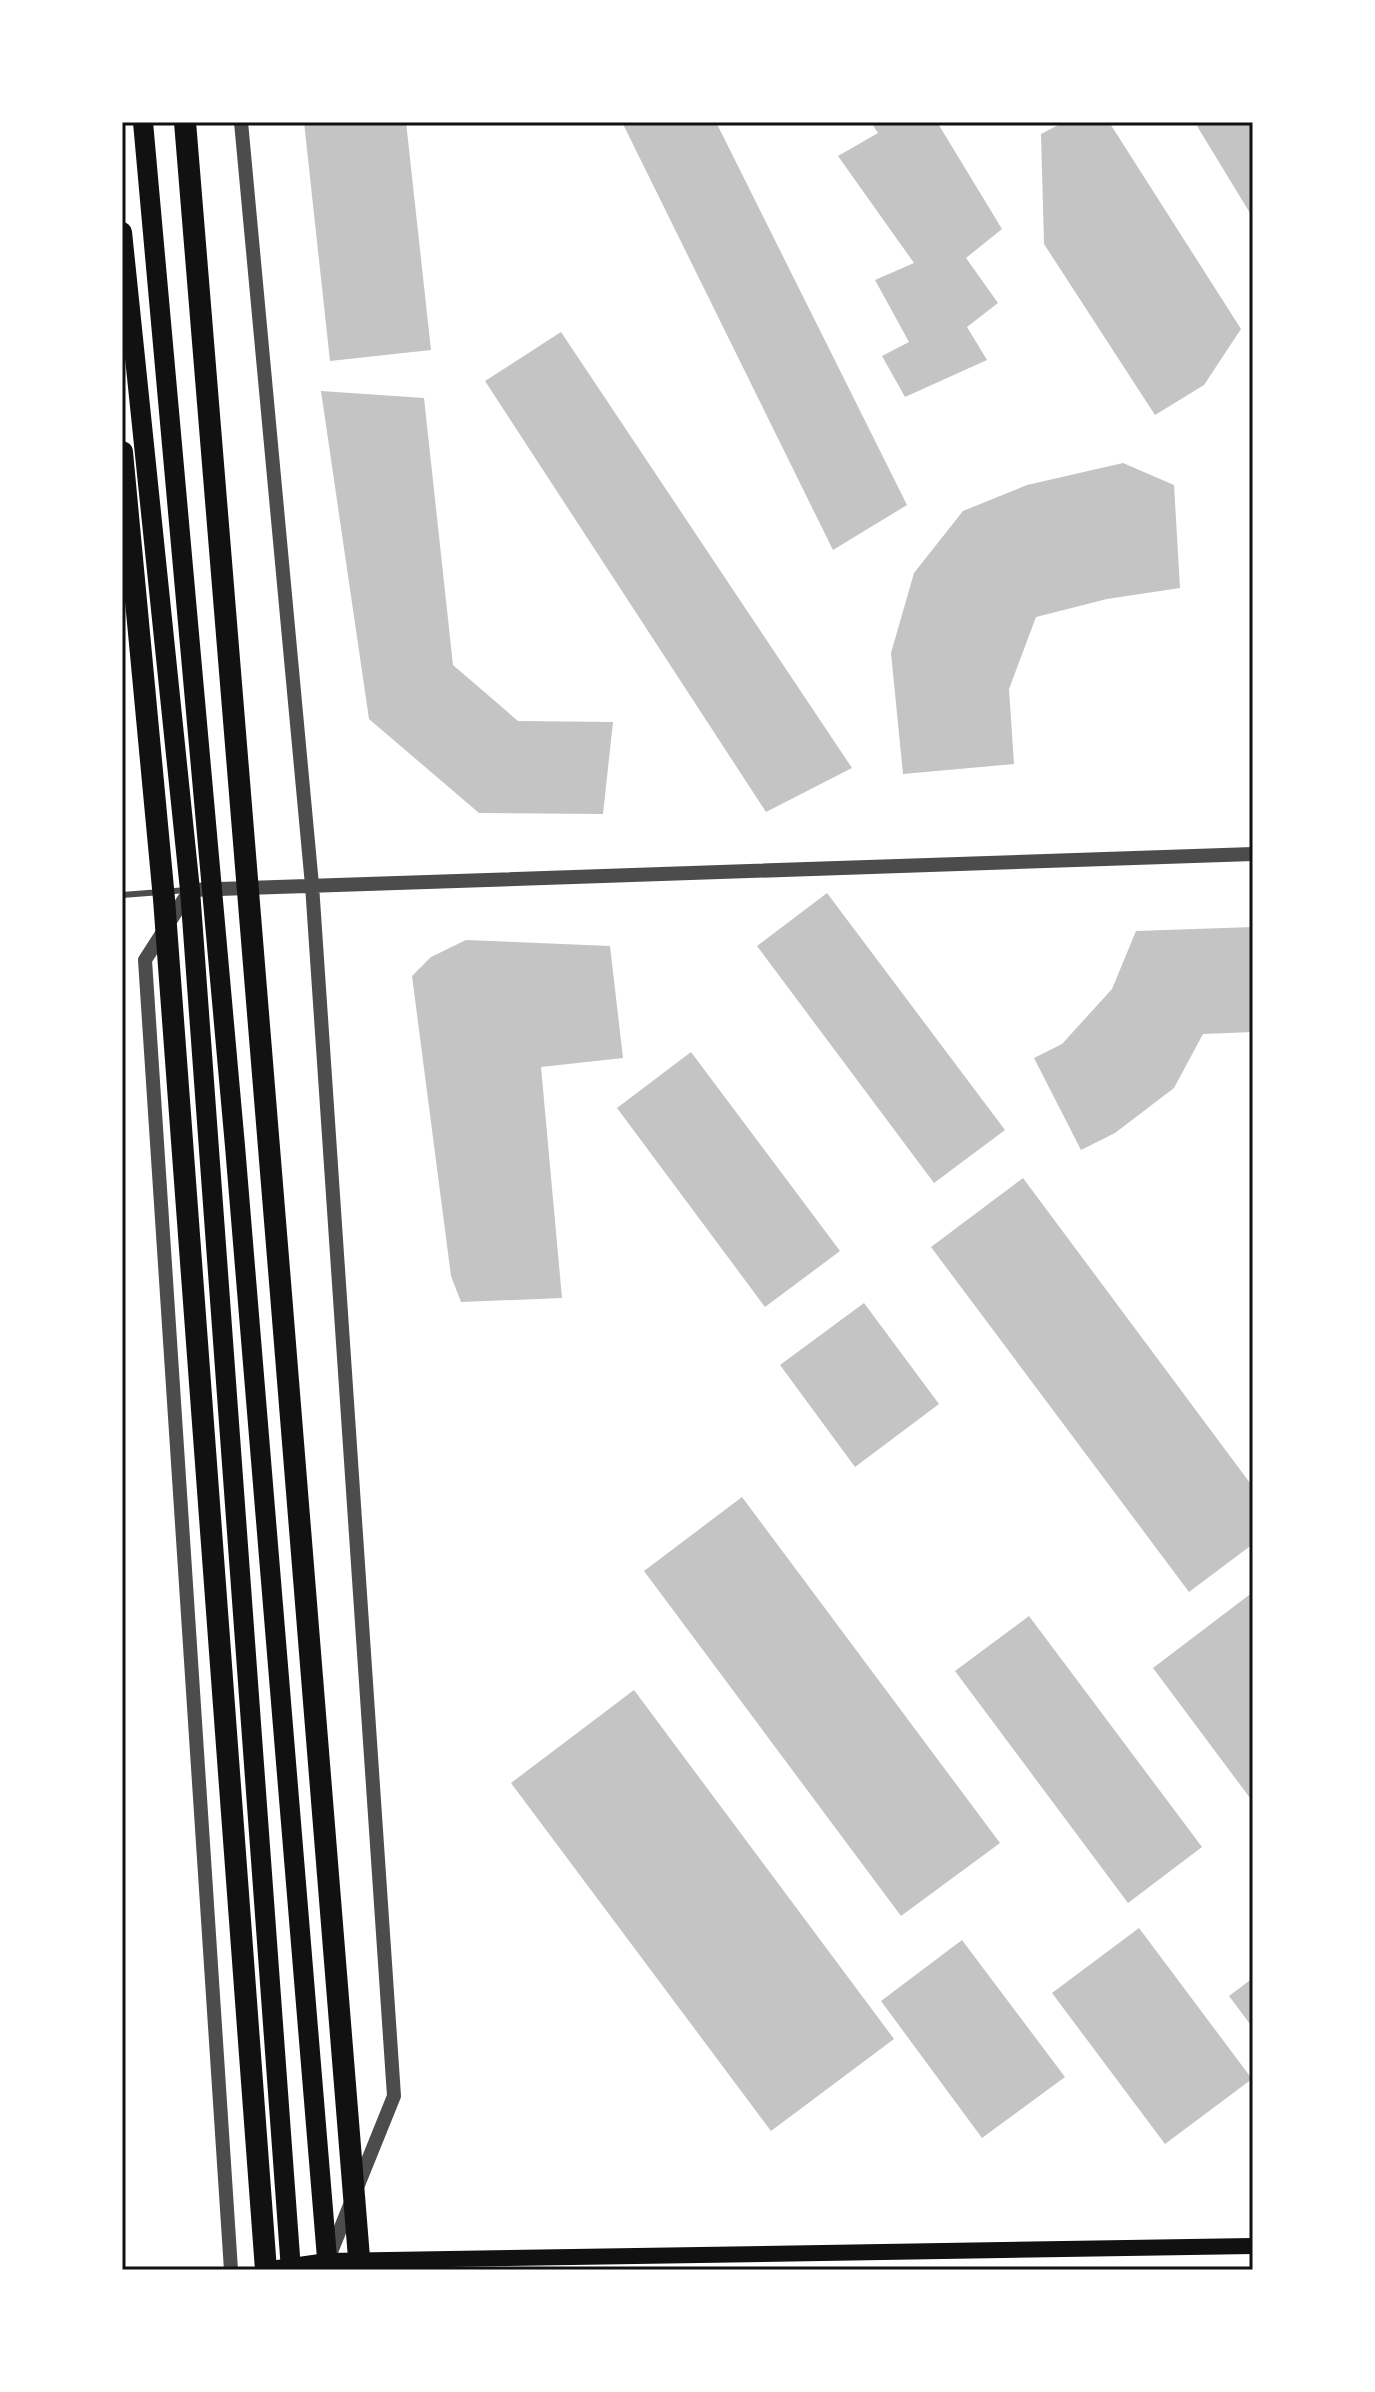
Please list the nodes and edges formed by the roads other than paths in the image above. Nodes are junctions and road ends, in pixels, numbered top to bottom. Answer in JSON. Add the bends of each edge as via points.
{"nodes":[{"id":1,"x":143,"y":122,"type":"edge"},
{"id":2,"x":185,"y":122,"type":"edge"},
{"id":3,"x":241,"y":122,"type":"edge"},
{"id":4,"x":122,"y":232,"type":"edge"},
{"id":5,"x":122,"y":452,"type":"edge"},
{"id":6,"x":1253,"y":854,"type":"edge"},
{"id":7,"x":312,"y":885,"type":"junction"},
{"id":8,"x":212,"y":887,"type":"junction"},
{"id":9,"x":190,"y":890,"type":"junction"},
{"id":10,"x":122,"y":895,"type":"edge"},
{"id":11,"x":1253,"y":2246,"type":"edge"},
{"id":12,"x":327,"y":2265,"type":"edge"},
{"id":13,"x":290,"y":2268,"type":"edge"},
{"id":14,"x":231,"y":2270,"type":"edge"},
{"id":15,"x":265,"y":2270,"type":"edge"},
{"id":16,"x":360,"y":2270,"type":"edge"}],
"edges":[{"from":1,"to":8,"type":"main road"},
{"from":2,"to":16,"type":"highway"},
{"from":3,"to":7,"type":"street"},
{"from":4,"to":9,"type":"main road"},
{"from":5,"to":15,"type":"highway","via":[[164,899]]},
{"from":6,"to":7,"type":"street"},
{"from":7,"to":8,"type":"street"},
{"from":7,"to":12,"type":"street","via":[[394,2096]]},
{"from":8,"to":9,"type":"street"},
{"from":8,"to":12,"type":"main road"},
{"from":9,"to":10,"type":"lane"},
{"from":9,"to":13,"type":"main road"},
{"from":9,"to":14,"type":"street","via":[[145,960]]},
{"from":11,"to":12,"type":"main road"},
{"from":12,"to":13,"type":"main road"},
{"from":13,"to":15,"type":"main road"}]}
